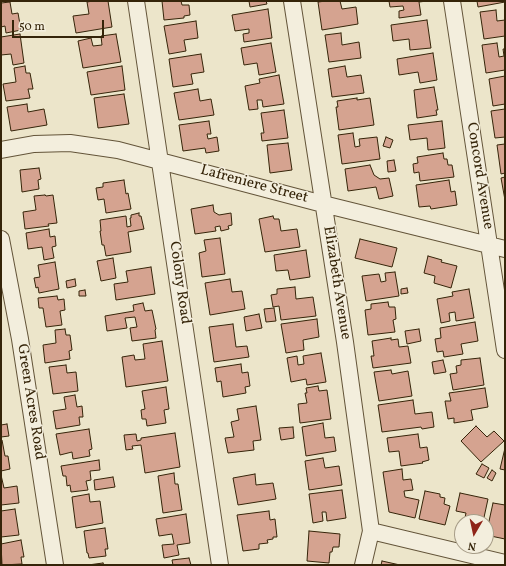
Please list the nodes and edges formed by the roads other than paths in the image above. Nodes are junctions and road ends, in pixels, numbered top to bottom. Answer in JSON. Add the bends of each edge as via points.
{"nodes":[{"id":1,"x":136,"y":1,"type":"edge"},
{"id":2,"x":292,"y":1,"type":"edge"},
{"id":3,"x":452,"y":1,"type":"edge"},
{"id":4,"x":1,"y":150,"type":"edge"},
{"id":5,"x":161,"y":161,"type":"junction"},
{"id":6,"x":323,"y":204,"type":"junction"},
{"id":7,"x":1,"y":239,"type":"edge"},
{"id":8,"x":489,"y":245,"type":"junction"},
{"id":9,"x":505,"y":249,"type":"edge"},
{"id":10,"x":505,"y":350,"type":"edge"},
{"id":11,"x":371,"y":531,"type":"junction"},
{"id":12,"x":505,"y":563,"type":"edge"},
{"id":13,"x":56,"y":565,"type":"edge"},
{"id":14,"x":220,"y":565,"type":"edge"},
{"id":15,"x":363,"y":565,"type":"edge"}],
"edges":[{"from":1,"to":5,"type":"street","name":"Colony Road"},
{"from":2,"to":6,"type":"street","name":"Elizabeth Avenue"},
{"from":3,"to":8,"type":"street","name":"Concord Avenue"},
{"from":4,"to":5,"type":"street","name":"Lafreniere Street","via":[[34,144],[70,142]]},
{"from":5,"to":6,"type":"street","name":"Lafreniere Street"},
{"from":5,"to":14,"type":"street","name":"Colony Road"},
{"from":6,"to":8,"type":"street","name":"Lafreniere Street"},
{"from":6,"to":11,"type":"street","name":"Elizabeth Avenue"},
{"from":7,"to":13,"type":"street","name":"Green Acres Road"},
{"from":8,"to":9,"type":"street","name":"Lafreniere Street"},
{"from":8,"to":10,"type":"street","name":"Concord Avenue"},
{"from":11,"to":12,"type":"street"},
{"from":11,"to":15,"type":"street","name":"Elizabeth Avenue"}]}
